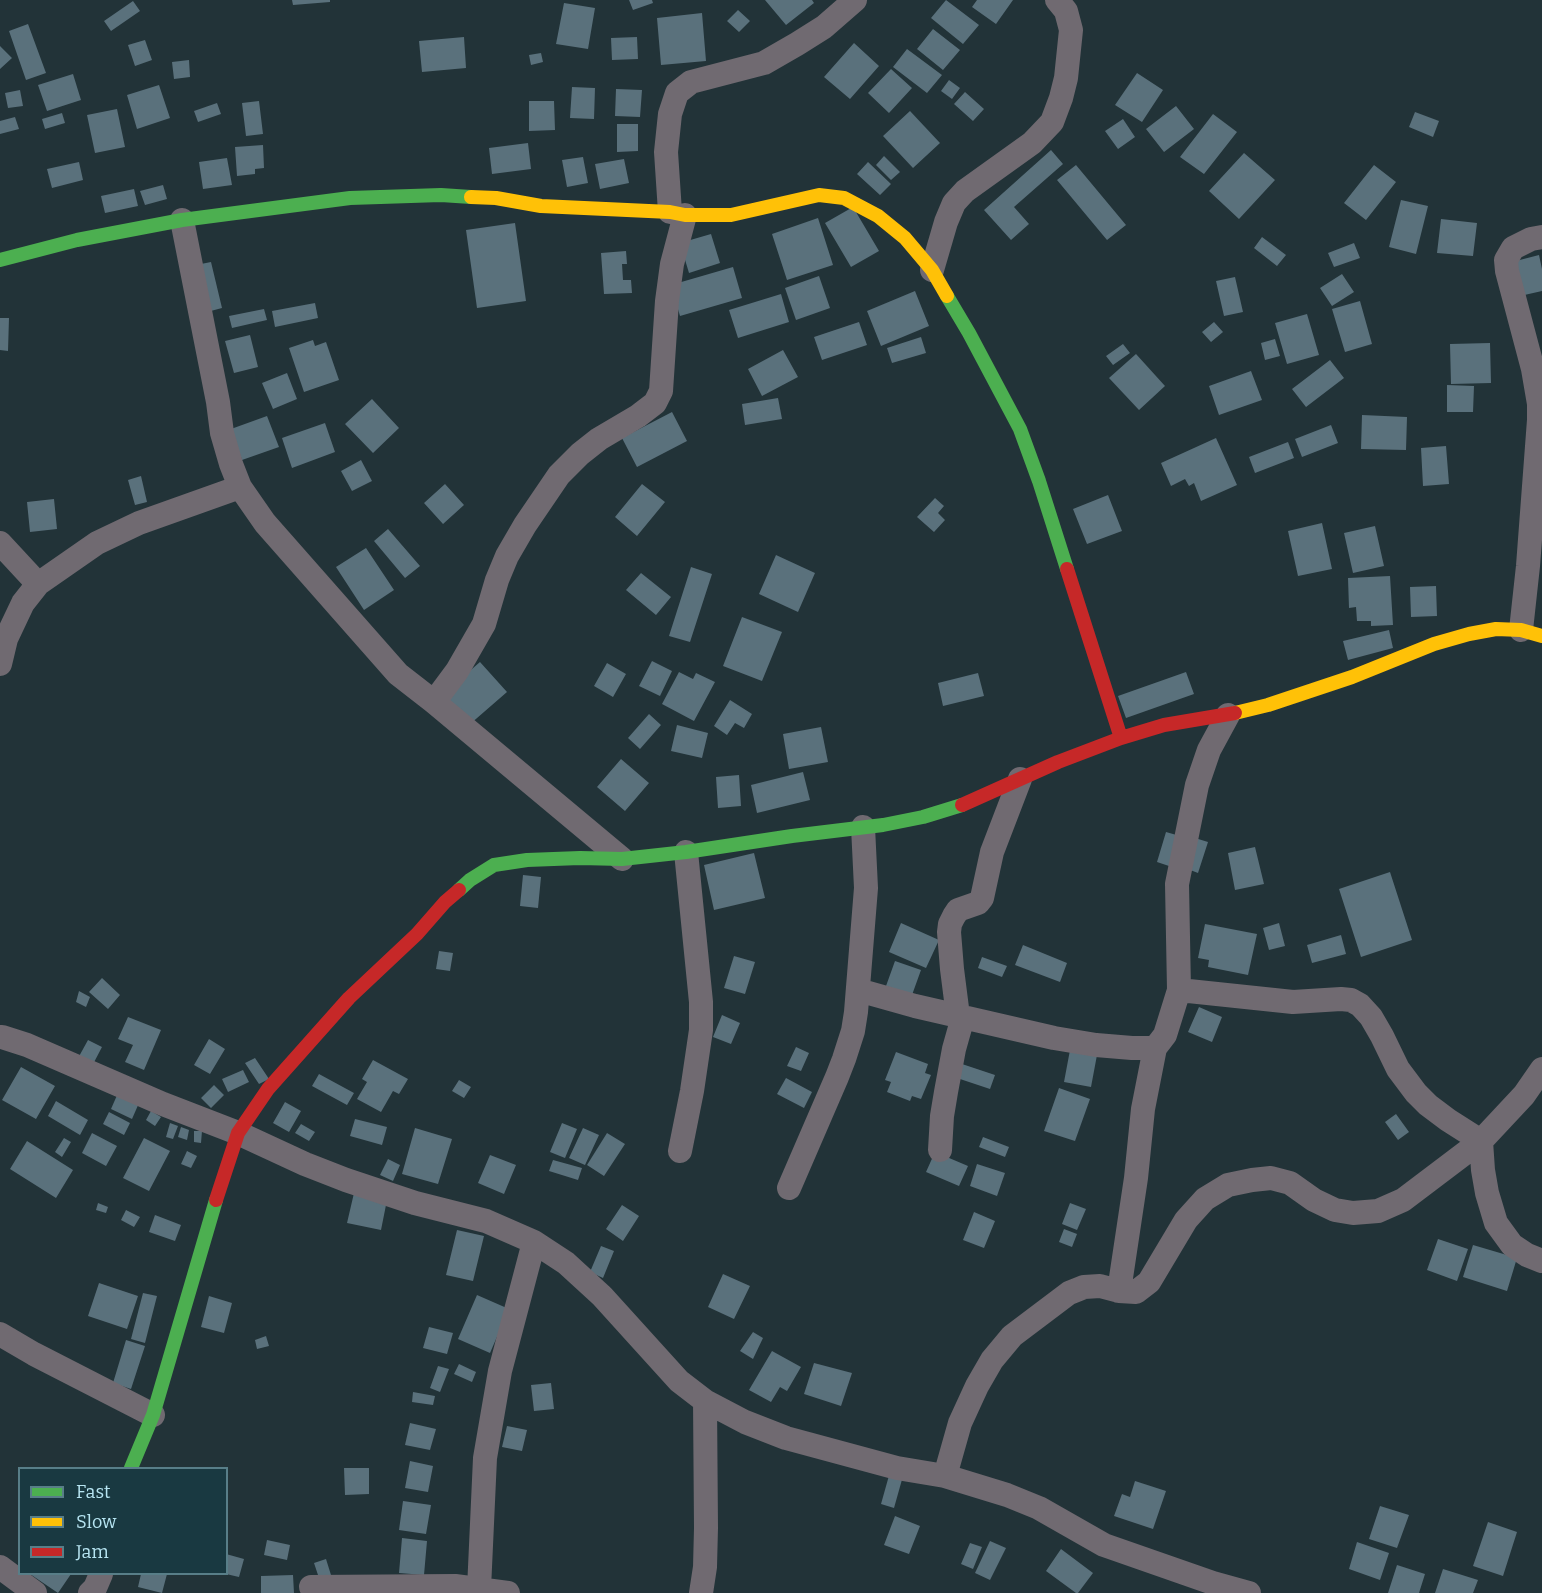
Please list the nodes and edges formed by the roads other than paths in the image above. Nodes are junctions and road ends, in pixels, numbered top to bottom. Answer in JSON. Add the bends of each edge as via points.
{"nodes":[{"id":1,"x":855,"y":0,"type":"edge"},
{"id":2,"x":1057,"y":0,"type":"edge"},
{"id":3,"x":677,"y":214,"type":"junction"},
{"id":4,"x":182,"y":220,"type":"junction"},
{"id":5,"x":1542,"y":237,"type":"edge"},
{"id":6,"x":0,"y":260,"type":"edge"},
{"id":7,"x":932,"y":270,"type":"junction"},
{"id":8,"x":240,"y":487,"type":"junction"},
{"id":9,"x":0,"y":543,"type":"edge"},
{"id":10,"x":38,"y":584,"type":"junction"},
{"id":11,"x":1532,"y":633,"type":"edge"},
{"id":12,"x":0,"y":664,"type":"edge"},
{"id":13,"x":434,"y":702,"type":"junction"},
{"id":14,"x":1228,"y":714,"type":"junction"},
{"id":15,"x":1121,"y":738,"type":"junction"},
{"id":16,"x":1020,"y":779,"type":"junction"},
{"id":17,"x":863,"y":827,"type":"junction"},
{"id":18,"x":686,"y":852,"type":"junction"},
{"id":19,"x":622,"y":859,"type":"junction"},
{"id":20,"x":858,"y":990,"type":"junction"},
{"id":21,"x":1179,"y":990,"type":"junction"},
{"id":22,"x":961,"y":1016,"type":"junction"},
{"id":23,"x":1,"y":1036,"type":"edge"},
{"id":24,"x":1155,"y":1048,"type":"junction"},
{"id":25,"x":1542,"y":1070,"type":"edge"},
{"id":26,"x":238,"y":1133,"type":"junction"},
{"id":27,"x":1481,"y":1141,"type":"junction"},
{"id":28,"x":940,"y":1150,"type":"dead end"},
{"id":29,"x":680,"y":1151,"type":"dead end"},
{"id":30,"x":789,"y":1188,"type":"dead end"},
{"id":31,"x":534,"y":1242,"type":"junction"},
{"id":32,"x":1542,"y":1261,"type":"edge"},
{"id":33,"x":1119,"y":1291,"type":"junction"},
{"id":34,"x":0,"y":1334,"type":"edge"},
{"id":35,"x":705,"y":1401,"type":"junction"},
{"id":36,"x":153,"y":1415,"type":"junction"},
{"id":37,"x":131,"y":1467,"type":"edge"},
{"id":38,"x":945,"y":1476,"type":"junction"},
{"id":39,"x":0,"y":1567,"type":"edge"},
{"id":40,"x":312,"y":1587,"type":"dead end"},
{"id":41,"x":479,"y":1589,"type":"junction"},
{"id":42,"x":35,"y":1593,"type":"edge"},
{"id":43,"x":508,"y":1593,"type":"edge"},
{"id":44,"x":701,"y":1593,"type":"edge"},
{"id":45,"x":1249,"y":1593,"type":"edge"}],
"edges":[{"from":1,"to":3,"type":"street","via":[[824,27],[764,63],[691,82],[677,93],[670,114],[666,152]]},
{"from":2,"to":7,"type":"street","via":[[1066,11],[1071,30],[1066,78],[1052,122],[1032,143],[954,203]]},
{"from":3,"to":4,"type":"street","via":[[540,206],[496,198],[441,195],[350,198]]},
{"from":3,"to":7,"type":"street","via":[[731,215],[819,195],[844,198],[878,216],[905,238]]},
{"from":3,"to":13,"type":"street","via":[[661,391],[655,403],[599,439],[559,475],[507,556],[484,624]]},
{"from":4,"to":6,"type":"street"},
{"from":4,"to":8,"type":"street","via":[[222,433]]},
{"from":5,"to":11,"type":"street","via":[[1513,248],[1506,260],[1539,404],[1528,566]]},
{"from":7,"to":15,"type":"street","via":[[1020,429]]},
{"from":8,"to":10,"type":"street","via":[[139,523],[97,543]]},
{"from":8,"to":13,"type":"street","via":[[265,522],[398,674]]},
{"from":9,"to":10,"type":"street"},
{"from":10,"to":12,"type":"street","via":[[23,603],[6,639]]},
{"from":11,"to":14,"type":"street","via":[[1496,629],[1478,632],[1434,644],[1313,691]]},
{"from":13,"to":19,"type":"street"},
{"from":14,"to":15,"type":"street","via":[[1164,725]]},
{"from":14,"to":21,"type":"street","via":[[1197,784],[1177,884]]},
{"from":15,"to":16,"type":"street"},
{"from":16,"to":17,"type":"street","via":[[964,805]]},
{"from":16,"to":22,"type":"street","via":[[992,852],[982,898],[958,910],[950,924],[952,969]]},
{"from":17,"to":18,"type":"street"},
{"from":17,"to":20,"type":"street","via":[[866,888]]},
{"from":18,"to":19,"type":"street"},
{"from":18,"to":29,"type":"street","via":[[701,1030]]},
{"from":19,"to":26,"type":"street","via":[[527,860],[494,865],[470,880],[349,998],[268,1089]]},
{"from":20,"to":22,"type":"street"},
{"from":20,"to":30,"type":"street","via":[[844,1059]]},
{"from":21,"to":24,"type":"street","via":[[1165,1035]]},
{"from":21,"to":27,"type":"street","via":[[1293,1002],[1351,1000],[1371,1017],[1416,1093]]},
{"from":22,"to":24,"type":"street","via":[[1096,1045]]},
{"from":22,"to":28,"type":"street","via":[[942,1116]]},
{"from":23,"to":26,"type":"street"},
{"from":24,"to":33,"type":"street"},
{"from":25,"to":27,"type":"street"},
{"from":26,"to":31,"type":"street","via":[[346,1180],[486,1221]]},
{"from":26,"to":36,"type":"street"},
{"from":27,"to":32,"type":"street","via":[[1487,1193],[1496,1223],[1512,1245]]},
{"from":27,"to":33,"type":"street","via":[[1403,1200],[1378,1211],[1335,1210],[1290,1183],[1271,1178],[1228,1185],[1205,1199],[1186,1220],[1149,1282],[1136,1292]]},
{"from":31,"to":35,"type":"street","via":[[566,1263],[602,1296],[679,1381]]},
{"from":31,"to":41,"type":"street","via":[[500,1371],[485,1458]]},
{"from":33,"to":38,"type":"street","via":[[1100,1286],[1069,1293],[1012,1336],[977,1386],[960,1423]]},
{"from":34,"to":36,"type":"street"},
{"from":35,"to":38,"type":"street","via":[[786,1438],[897,1468]]},
{"from":35,"to":44,"type":"street","via":[[706,1528]]},
{"from":36,"to":37,"type":"street"},
{"from":38,"to":45,"type":"street","via":[[1039,1508],[1104,1545]]},
{"from":39,"to":42,"type":"street"},
{"from":40,"to":41,"type":"street"},
{"from":41,"to":43,"type":"street"}]}
